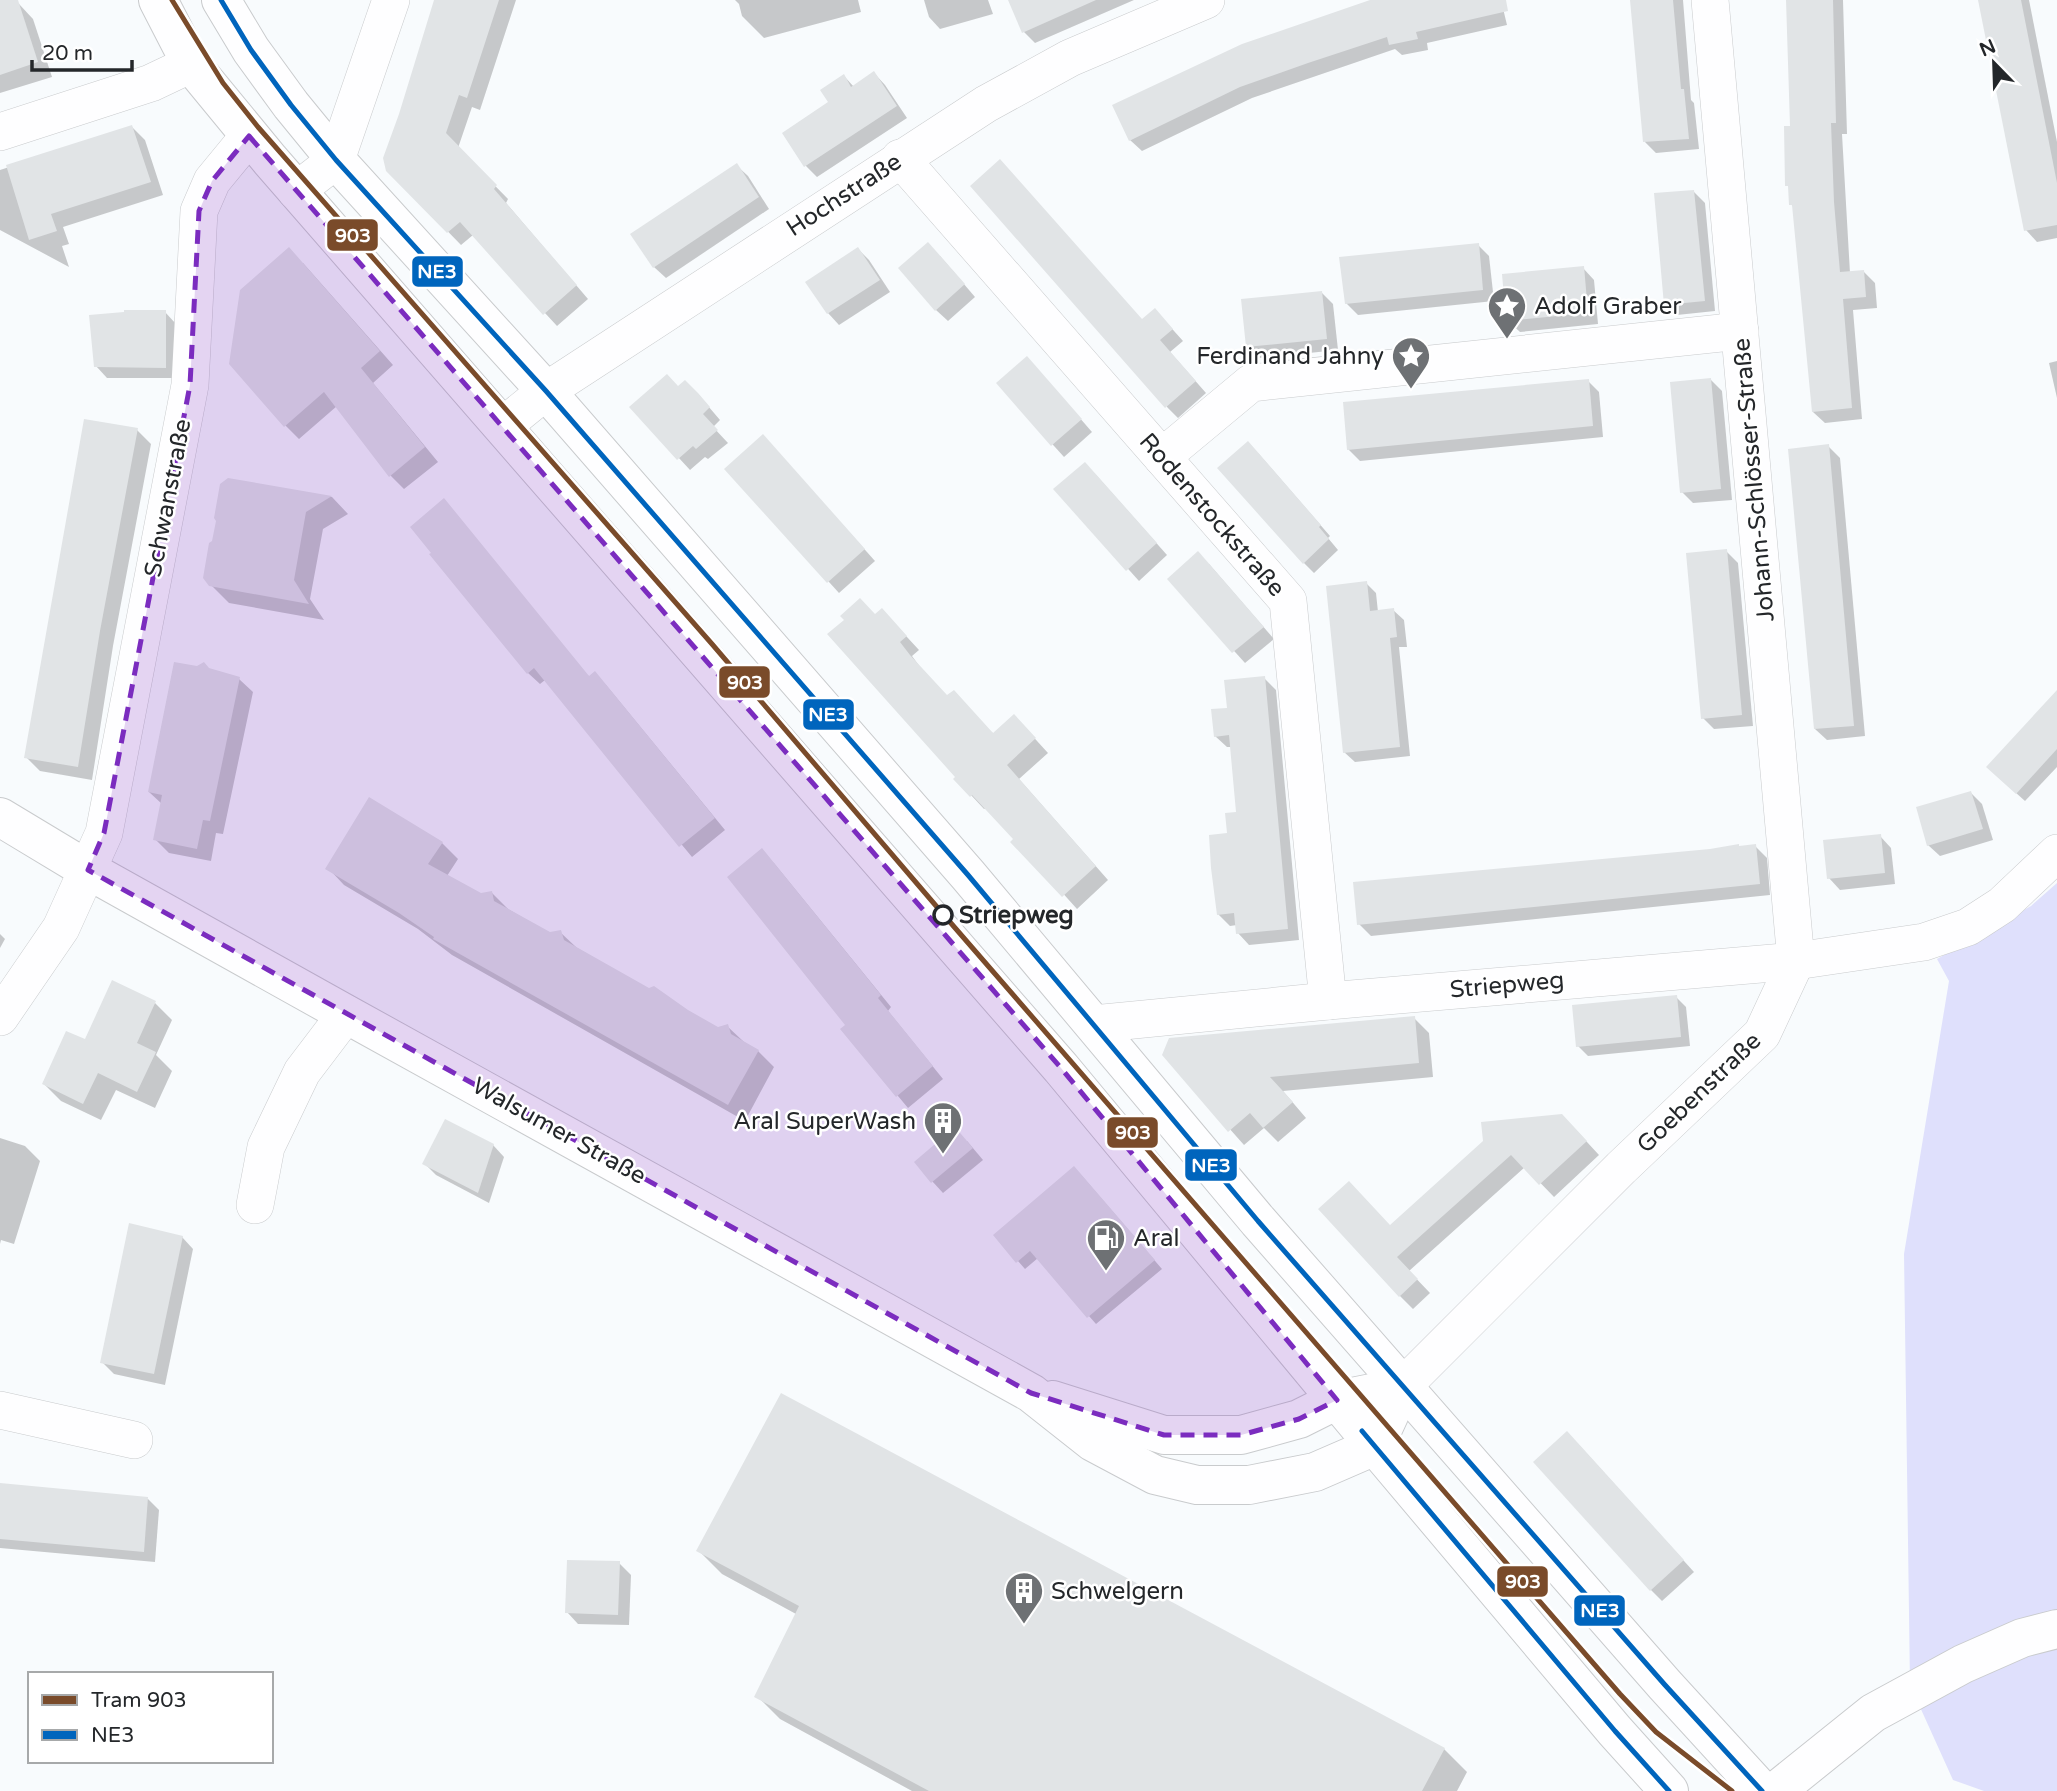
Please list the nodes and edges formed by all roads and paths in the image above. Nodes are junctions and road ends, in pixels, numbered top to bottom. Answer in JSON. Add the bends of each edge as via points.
{"nodes":[{"id":1,"x":158,"y":0,"type":"edge"},
{"id":2,"x":221,"y":0,"type":"edge"},
{"id":3,"x":391,"y":0,"type":"edge"},
{"id":4,"x":1206,"y":0,"type":"edge"},
{"id":5,"x":1710,"y":0,"type":"edge"},
{"id":6,"x":191,"y":64,"type":"junction"},
{"id":7,"x":0,"y":132,"type":"edge"},
{"id":8,"x":249,"y":136,"type":"junction"},
{"id":9,"x":900,"y":158,"type":"junction"},
{"id":10,"x":336,"y":160,"type":"junction"},
{"id":11,"x":296,"y":191,"type":"junction"},
{"id":12,"x":1740,"y":331,"type":"junction"},
{"id":13,"x":546,"y":391,"type":"junction"},
{"id":14,"x":503,"y":426,"type":"junction"},
{"id":15,"x":1162,"y":457,"type":"junction"},
{"id":16,"x":0,"y":817,"type":"edge"},
{"id":17,"x":2057,"y":853,"type":"edge"},
{"id":18,"x":89,"y":870,"type":"junction"},
{"id":19,"x":1796,"y":961,"type":"junction"},
{"id":20,"x":1328,"y":1000,"type":"junction"},
{"id":21,"x":346,"y":1014,"type":"junction"},
{"id":22,"x":0,"y":1017,"type":"edge"},
{"id":23,"x":1093,"y":1024,"type":"junction"},
{"id":24,"x":255,"y":1205,"type":"dead end"},
{"id":25,"x":1402,"y":1387,"type":"junction"},
{"id":26,"x":1031,"y":1393,"type":"junction"},
{"id":27,"x":1337,"y":1400,"type":"junction"},
{"id":28,"x":0,"y":1410,"type":"edge"},
{"id":29,"x":134,"y":1440,"type":"dead end"},
{"id":30,"x":1375,"y":1446,"type":"junction"},
{"id":31,"x":2057,"y":1629,"type":"edge"},
{"id":32,"x":1669,"y":1791,"type":"edge"},
{"id":33,"x":1762,"y":1791,"type":"edge"},
{"id":34,"x":1776,"y":1791,"type":"edge"}],
"edges":[{"from":1,"to":6,"type":"main road"},
{"from":2,"to":10,"type":"main road","via":[[251,50]]},
{"from":3,"to":10,"type":"street"},
{"from":4,"to":9,"type":"street","name":"Hochstraße","via":[[1070,58]]},
{"from":5,"to":12,"type":"street","name":"Johann-Schlösser-Straße"},
{"from":6,"to":7,"type":"street","via":[[151,83]]},
{"from":6,"to":8,"type":"main road"},
{"from":8,"to":11,"type":"main road"},
{"from":8,"to":18,"type":"street","name":"Schwanstraße","via":[[212,181],[199,211],[190,385],[104,834]]},
{"from":9,"to":13,"type":"street","name":"Hochstraße"},
{"from":9,"to":15,"type":"street","name":"Rodenstockstraße"},
{"from":10,"to":11,"type":"street"},
{"from":10,"to":13,"type":"main road"},
{"from":11,"to":14,"type":"main road"},
{"from":12,"to":15,"type":"street","via":[[1251,383]]},
{"from":12,"to":19,"type":"street","name":"Johann-Schlösser-Straße"},
{"from":13,"to":14,"type":"street","name":"Hochstraße"},
{"from":13,"to":23,"type":"main road"},
{"from":14,"to":27,"type":"main road","via":[[1061,1068]]},
{"from":15,"to":20,"type":"street","name":"Rodenstockstraße","via":[[1288,601]]},
{"from":16,"to":18,"type":"main road","name":"Walsumer Straße"},
{"from":17,"to":19,"type":"street","via":[[2002,905],[1968,927],[1924,942]]},
{"from":18,"to":21,"type":"main road","name":"Walsumer Straße"},
{"from":18,"to":22,"type":"street","name":"Schwanstraße","via":[[61,928]]},
{"from":19,"to":20,"type":"street","name":"Striepweg"},
{"from":19,"to":25,"type":"street","name":"Goebenstraße","via":[[1762,1034]]},
{"from":20,"to":23,"type":"street","name":"Striepweg"},
{"from":21,"to":24,"type":"street","via":[[302,1072],[266,1147]]},
{"from":21,"to":26,"type":"main road","name":"Walsumer Straße"},
{"from":23,"to":25,"type":"main road"},
{"from":25,"to":27,"type":"main road","name":"Walsumer Straße"},
{"from":25,"to":30,"type":"main road"},
{"from":25,"to":33,"type":"main road"},
{"from":26,"to":27,"type":"main road","name":"Walsumer Straße","via":[[1164,1435],[1241,1435],[1299,1419]]},
{"from":26,"to":30,"type":"main road","name":"Walsumer Straße","via":[[1093,1442],[1155,1475],[1197,1485],[1250,1485],[1315,1472]]},
{"from":27,"to":30,"type":"main road"},
{"from":28,"to":29,"type":"street"},
{"from":30,"to":32,"type":"main road"},
{"from":31,"to":34,"type":"main road","via":[[2022,1638],[1963,1664],[1873,1713]]}]}
